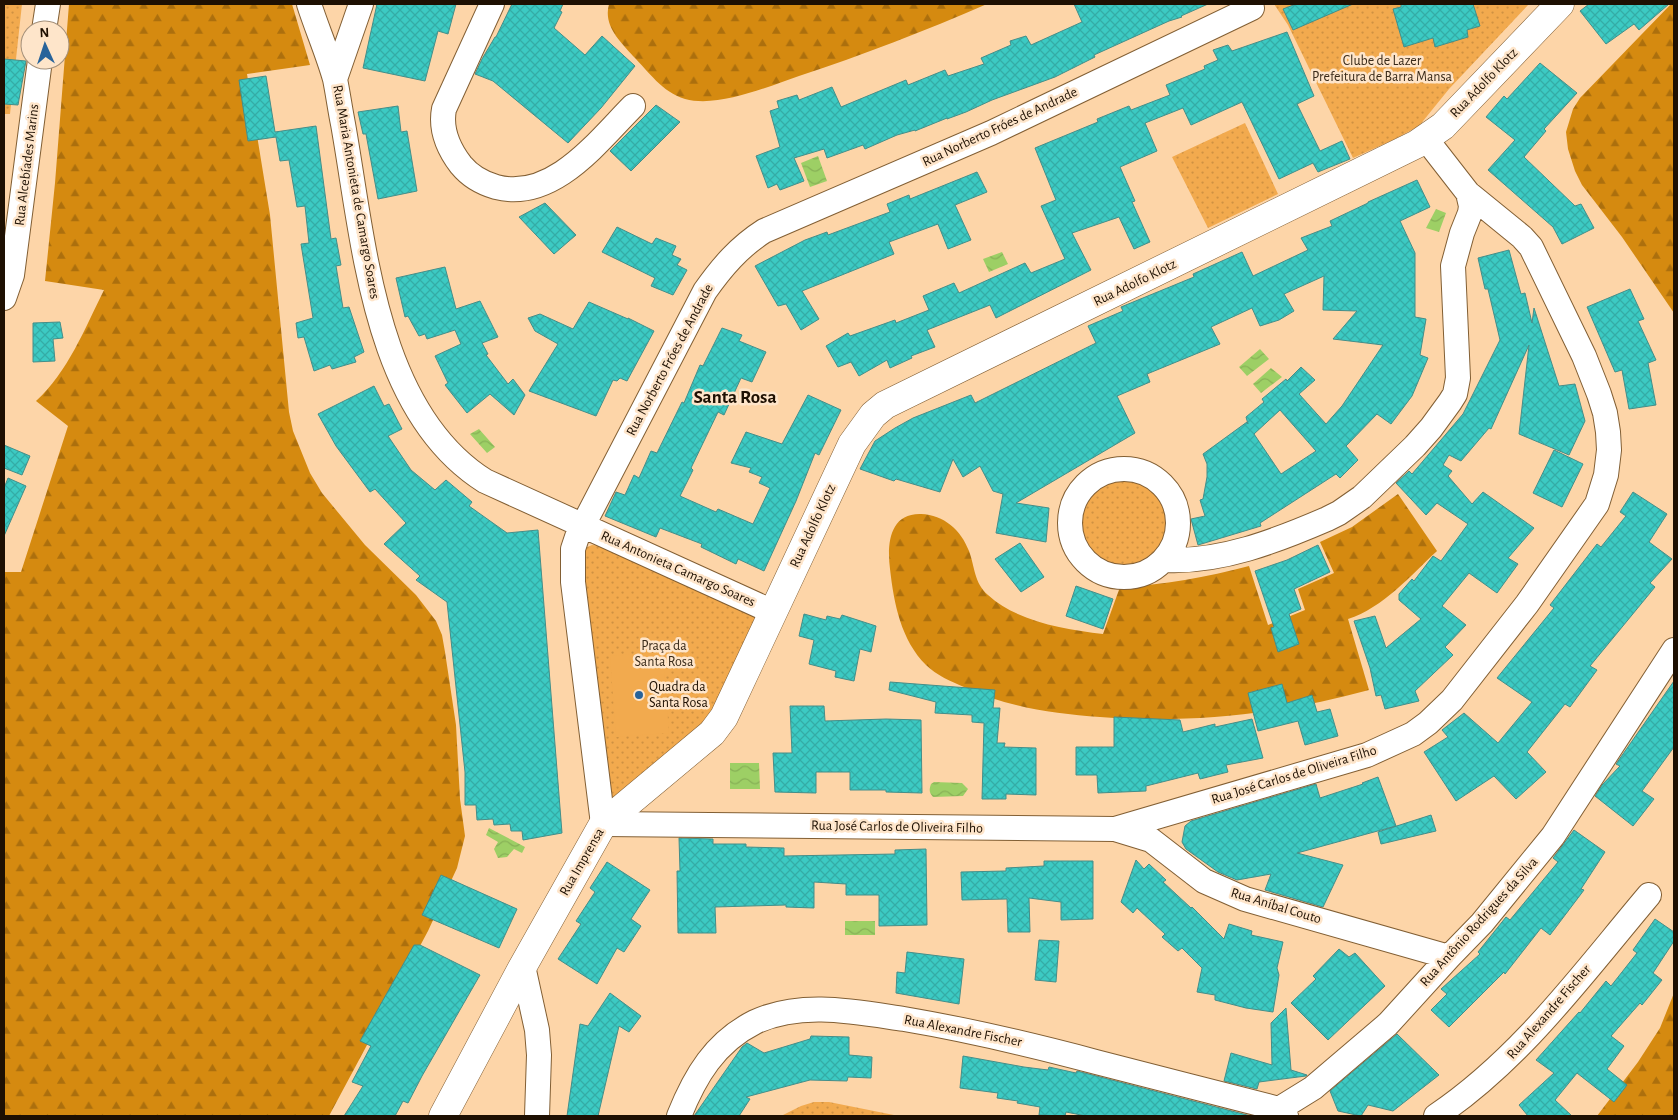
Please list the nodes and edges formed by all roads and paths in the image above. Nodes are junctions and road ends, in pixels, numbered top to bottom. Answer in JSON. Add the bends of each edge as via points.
{"nodes":[{"id":1,"x":48,"y":4,"type":"edge"},
{"id":2,"x":309,"y":4,"type":"edge"},
{"id":3,"x":361,"y":4,"type":"edge"},
{"id":4,"x":492,"y":4,"type":"edge"},
{"id":5,"x":1560,"y":4,"type":"edge"},
{"id":6,"x":1252,"y":8,"type":"dead end"},
{"id":7,"x":46,"y":20,"type":"edge"},
{"id":8,"x":39,"y":70,"type":"edge"},
{"id":9,"x":335,"y":79,"type":"junction"},
{"id":10,"x":633,"y":106,"type":"dead end"},
{"id":11,"x":1426,"y":138,"type":"junction"},
{"id":12,"x":1468,"y":193,"type":"junction"},
{"id":13,"x":1504,"y":222,"type":"junction"},
{"id":14,"x":1462,"y":234,"type":"junction"},
{"id":15,"x":4,"y":298,"type":"edge"},
{"id":16,"x":583,"y":526,"type":"junction"},
{"id":17,"x":1164,"y":560,"type":"junction"},
{"id":18,"x":773,"y":612,"type":"junction"},
{"id":19,"x":1674,"y":650,"type":"edge"},
{"id":20,"x":604,"y":824,"type":"junction"},
{"id":21,"x":1115,"y":829,"type":"junction"},
{"id":22,"x":1649,"y":895,"type":"dead end"},
{"id":23,"x":1449,"y":956,"type":"junction"},
{"id":24,"x":523,"y":966,"type":"junction"},
{"id":25,"x":1283,"y":1113,"type":"edge"},
{"id":26,"x":443,"y":1116,"type":"edge"},
{"id":27,"x":537,"y":1116,"type":"edge"},
{"id":28,"x":679,"y":1116,"type":"edge"},
{"id":29,"x":1436,"y":1116,"type":"edge"}],
"edges":[{"from":1,"to":7,"type":"street"},
{"from":2,"to":9,"type":"street","name":"Rua Maria Antonieta de Camargo Soares"},
{"from":3,"to":9,"type":"street"},
{"from":4,"to":10,"type":"street","via":[[444,109],[443,126],[448,144],[468,173],[503,188],[547,182],[581,159]]},
{"from":5,"to":11,"type":"street","name":"Rua Adolfo Klotz","via":[[1443,126]]},
{"from":6,"to":16,"type":"street","name":"Rua Norberto Fróes de Andrade","via":[[991,133],[751,239],[720,269],[705,291]]},
{"from":8,"to":15,"type":"street","name":"Rua Alcebíades Marins","via":[[12,275]]},
{"from":9,"to":16,"type":"street","name":"Rua Maria Antonieta de Camargo Soares","via":[[366,262],[384,333],[408,392],[445,448],[470,471]]},
{"from":11,"to":12,"type":"street","name":"Rua José Carlos de Oliveira Filho"},
{"from":11,"to":18,"type":"street","name":"Rua Adolfo Klotz","via":[[873,414],[852,444]]},
{"from":12,"to":13,"type":"street","name":"Rua José Carlos de Oliveira Filho"},
{"from":12,"to":14,"type":"street","via":[[1471,210]]},
{"from":13,"to":14,"type":"street","via":[[1492,218],[1478,219],[1470,223]]},
{"from":13,"to":21,"type":"street","name":"Rua José Carlos de Oliveira Filho","via":[[1527,242],[1535,254],[1599,394],[1605,413],[1609,450],[1606,475],[1596,504],[1527,604],[1465,685],[1441,712],[1412,734],[1367,754]]},
{"from":14,"to":17,"type":"street","via":[[1453,266],[1457,387],[1450,402],[1420,440],[1362,497],[1327,519],[1225,554],[1184,561]]},
{"from":16,"to":18,"type":"street","name":"Rua Antonieta Camargo Soares"},
{"from":16,"to":20,"type":"street","name":"Rua Norberto Fróes de Andrade","via":[[573,549],[572,582]]},
{"from":17,"to":17,"type":"street","via":[[1175,542],[1179,521],[1174,500],[1162,483],[1144,472],[1123,468],[1102,473],[1085,485],[1074,502],[1070,520],[1072,539],[1087,562],[1112,576],[1130,577],[1148,571]]},
{"from":18,"to":20,"type":"street","name":"Rua Imprensa","via":[[724,718],[712,733]]},
{"from":19,"to":23,"type":"street","name":"Rua Antônio Rodrigues da Silva","via":[[1543,849],[1482,923]]},
{"from":20,"to":21,"type":"street","name":"Rua José Carlos de Oliveira Filho"},
{"from":20,"to":24,"type":"street","name":"Rua Imprensa"},
{"from":21,"to":23,"type":"street","name":"Rua Aníbal Couto","via":[[1151,840],[1204,881],[1245,899]]},
{"from":22,"to":29,"type":"street","name":"Rua Alexandre Fischer","via":[[1527,1040],[1483,1082]]},
{"from":23,"to":25,"type":"street","name":"Rua Antônio Rodrigues da Silva","via":[[1388,1024]]},
{"from":24,"to":26,"type":"street","name":"Rua Imprensa"},
{"from":24,"to":27,"type":"street","via":[[537,1030]]},
{"from":25,"to":28,"type":"street","name":"Rua Alexandre Fischer","via":[[995,1036],[855,1011],[824,1009],[781,1014],[756,1022],[733,1035],[703,1066]]}]}
